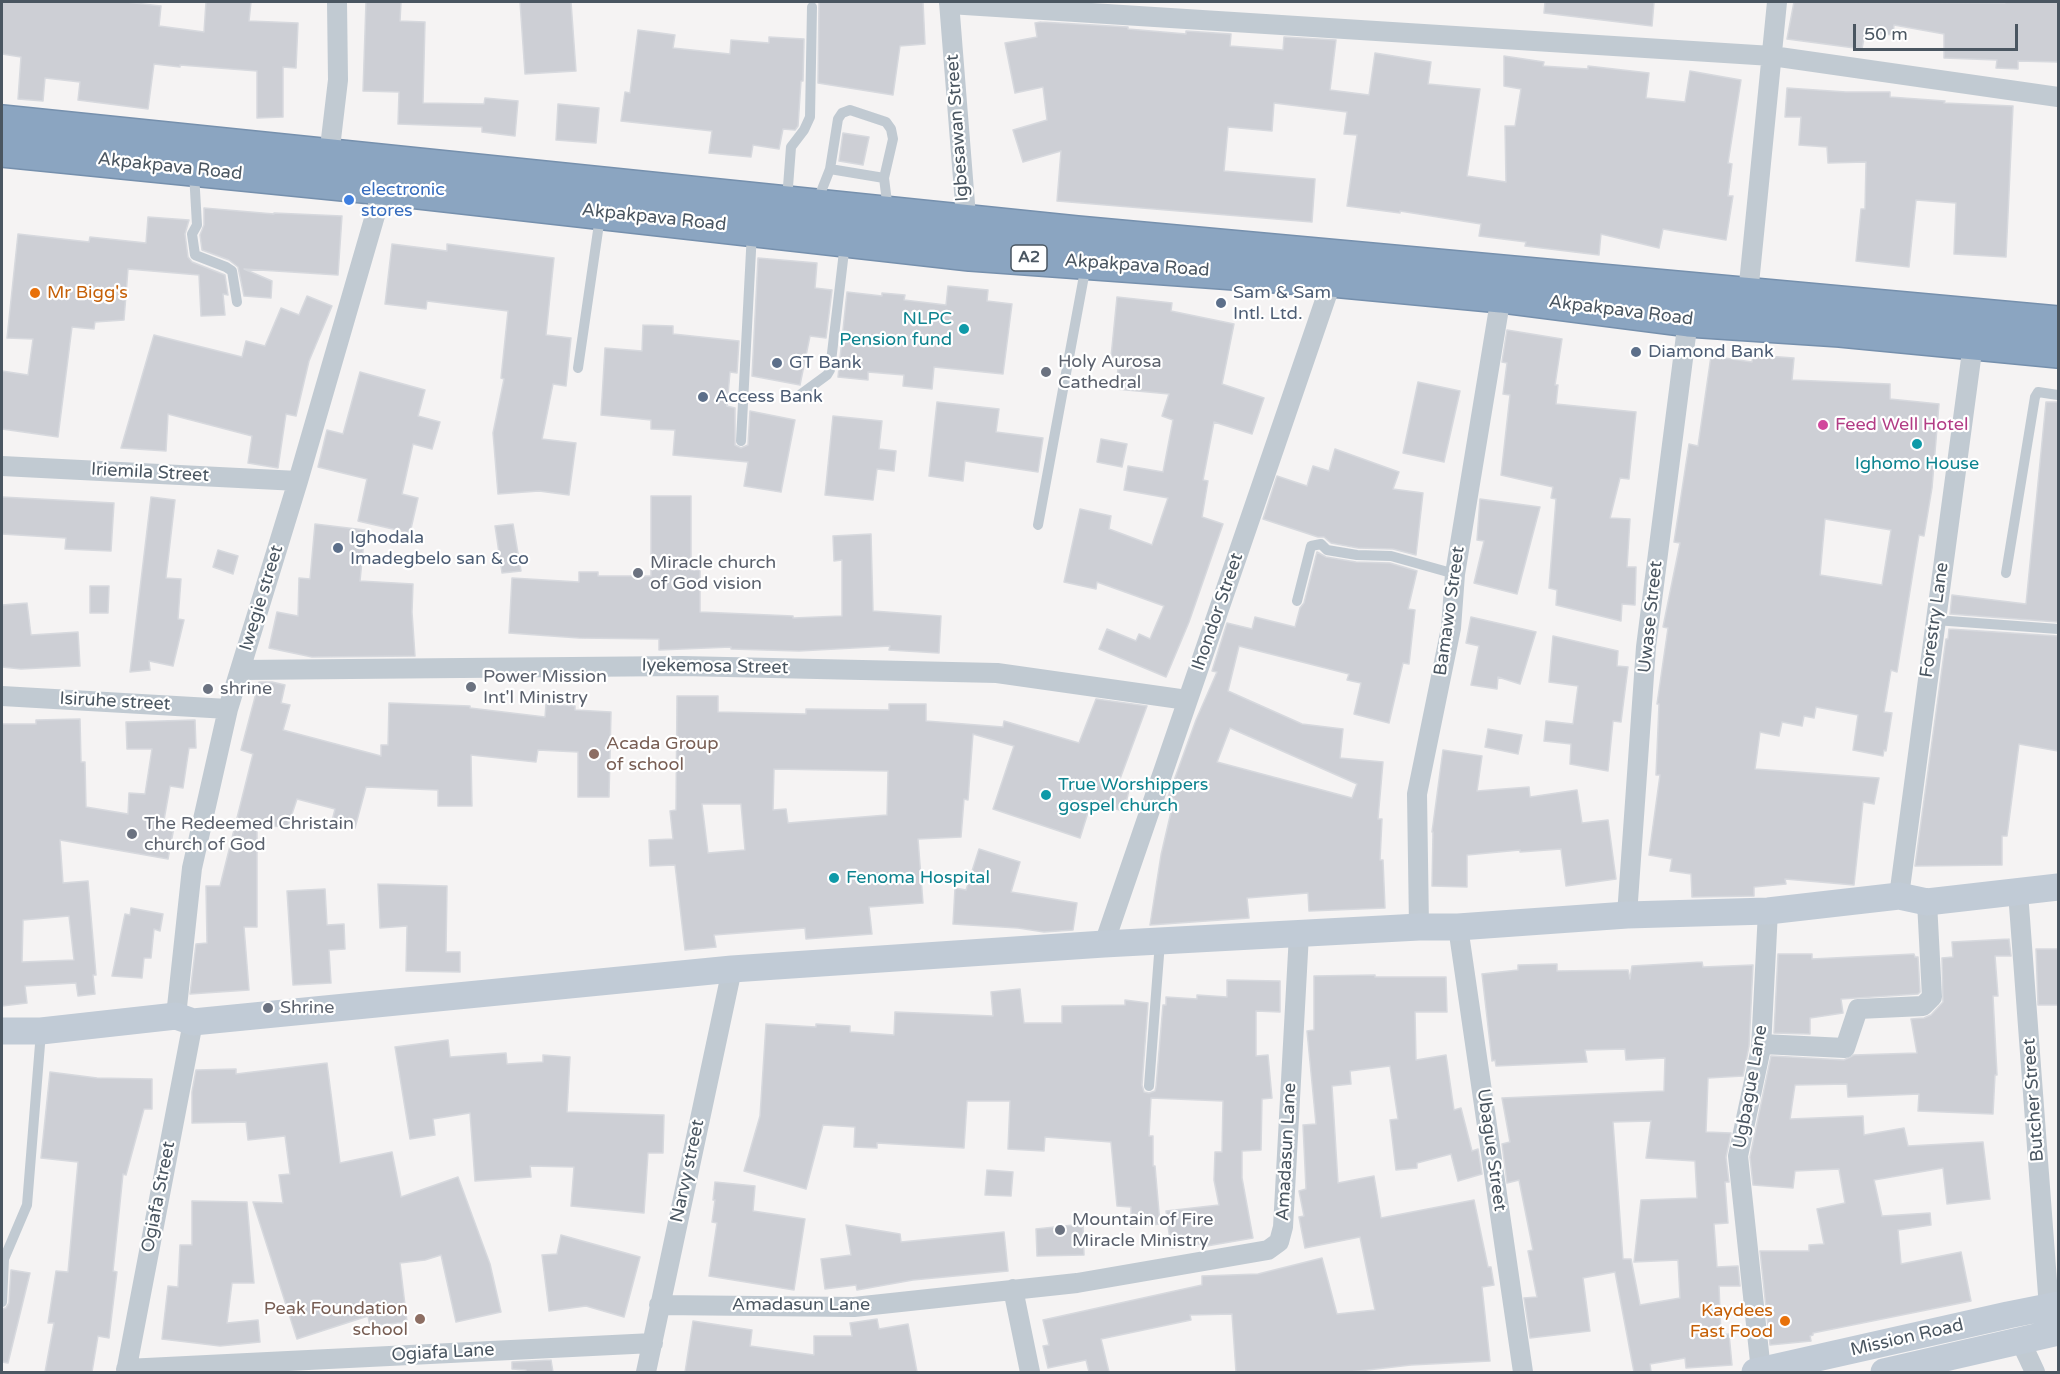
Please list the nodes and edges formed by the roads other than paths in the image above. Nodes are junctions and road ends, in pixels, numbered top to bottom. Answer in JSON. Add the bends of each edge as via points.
{"nodes":[{"id":1,"x":337,"y":2,"type":"edge"},
{"id":2,"x":1777,"y":2,"type":"edge"},
{"id":3,"x":949,"y":3,"type":"edge"},
{"id":4,"x":812,"y":8,"type":"dead end"},
{"id":5,"x":1772,"y":56,"type":"junction"},
{"id":6,"x":2058,"y":97,"type":"edge"},
{"id":7,"x":2,"y":122,"type":"edge"},
{"id":8,"x":2,"y":150,"type":"edge"},
{"id":9,"x":328,"y":156,"type":"junction"},
{"id":10,"x":830,"y":169,"type":"junction"},
{"id":11,"x":194,"y":170,"type":"junction"},
{"id":12,"x":884,"y":178,"type":"junction"},
{"id":13,"x":383,"y":188,"type":"junction"},
{"id":14,"x":801,"y":204,"type":"junction"},
{"id":15,"x":600,"y":212,"type":"junction"},
{"id":16,"x":888,"y":213,"type":"junction"},
{"id":17,"x":965,"y":221,"type":"junction"},
{"id":18,"x":752,"y":229,"type":"junction"},
{"id":19,"x":846,"y":239,"type":"junction"},
{"id":20,"x":970,"y":254,"type":"junction"},
{"id":21,"x":1086,"y":262,"type":"junction"},
{"id":22,"x":1332,"y":280,"type":"junction"},
{"id":23,"x":1748,"y":294,"type":"junction"},
{"id":24,"x":1502,"y":296,"type":"junction"},
{"id":25,"x":237,"y":302,"type":"dead end"},
{"id":26,"x":1688,"y":320,"type":"junction"},
{"id":27,"x":2058,"y":322,"type":"edge"},
{"id":28,"x":1973,"y":344,"type":"junction"},
{"id":29,"x":2058,"y":351,"type":"edge"},
{"id":30,"x":578,"y":368,"type":"dead end"},
{"id":31,"x":2058,"y":395,"type":"edge"},
{"id":32,"x":796,"y":397,"type":"dead end"},
{"id":33,"x":741,"y":441,"type":"dead end"},
{"id":34,"x":2,"y":466,"type":"edge"},
{"id":35,"x":298,"y":481,"type":"junction"},
{"id":36,"x":1038,"y":525,"type":"dead end"},
{"id":37,"x":2006,"y":573,"type":"dead end"},
{"id":38,"x":1455,"y":574,"type":"junction"},
{"id":39,"x":1297,"y":601,"type":"dead end"},
{"id":40,"x":1935,"y":620,"type":"junction"},
{"id":41,"x":2058,"y":629,"type":"edge"},
{"id":42,"x":240,"y":670,"type":"junction"},
{"id":43,"x":2,"y":696,"type":"edge"},
{"id":44,"x":1187,"y":700,"type":"junction"},
{"id":45,"x":228,"y":709,"type":"junction"},
{"id":46,"x":2058,"y":887,"type":"edge"},
{"id":47,"x":2018,"y":892,"type":"junction"},
{"id":48,"x":1899,"y":896,"type":"junction"},
{"id":49,"x":1928,"y":902,"type":"junction"},
{"id":50,"x":1768,"y":910,"type":"junction"},
{"id":51,"x":1627,"y":915,"type":"junction"},
{"id":52,"x":1419,"y":927,"type":"junction"},
{"id":53,"x":1458,"y":927,"type":"junction"},
{"id":54,"x":1299,"y":934,"type":"junction"},
{"id":55,"x":1160,"y":942,"type":"junction"},
{"id":56,"x":1104,"y":944,"type":"junction"},
{"id":57,"x":732,"y":969,"type":"junction"},
{"id":58,"x":184,"y":1019,"type":"junction"},
{"id":59,"x":2,"y":1031,"type":"edge"},
{"id":60,"x":41,"y":1031,"type":"junction"},
{"id":61,"x":1762,"y":1044,"type":"junction"},
{"id":62,"x":1149,"y":1086,"type":"dead end"},
{"id":63,"x":1013,"y":1289,"type":"junction"},
{"id":64,"x":2,"y":1302,"type":"edge"},
{"id":65,"x":659,"y":1305,"type":"junction"},
{"id":66,"x":2055,"y":1315,"type":"edge"},
{"id":67,"x":2021,"y":1342,"type":"junction"},
{"id":68,"x":653,"y":1343,"type":"junction"},
{"id":69,"x":126,"y":1371,"type":"edge"},
{"id":70,"x":646,"y":1372,"type":"edge"},
{"id":71,"x":1030,"y":1372,"type":"edge"},
{"id":72,"x":1523,"y":1372,"type":"edge"},
{"id":73,"x":1758,"y":1372,"type":"edge"},
{"id":74,"x":1884,"y":1372,"type":"edge"},
{"id":75,"x":2035,"y":1372,"type":"edge"}],
"edges":[{"from":1,"to":9,"type":"street","via":[[338,80]]},
{"from":2,"to":5,"type":"street"},
{"from":3,"to":5,"type":"street"},
{"from":3,"to":17,"type":"street","name":"Igbesawan Street"},
{"from":4,"to":14,"type":"lane","via":[[810,117],[791,147]]},
{"from":5,"to":6,"type":"street"},
{"from":5,"to":23,"type":"street"},
{"from":7,"to":9,"type":"highway","name":"Akpakpava Road","number":"A2"},
{"from":8,"to":11,"type":"highway","name":"Akpakpava Road","number":"A2"},
{"from":9,"to":14,"type":"highway","name":"Akpakpava Road","number":"A2"},
{"from":10,"to":12,"type":"lane"},
{"from":10,"to":12,"type":"lane","via":[[838,118],[850,110],[886,122],[891,129],[893,139]]},
{"from":10,"to":14,"type":"lane"},
{"from":11,"to":13,"type":"highway","name":"Akpakpava Road","number":"A2"},
{"from":11,"to":25,"type":"lane","via":[[195,255],[232,271]]},
{"from":12,"to":16,"type":"lane"},
{"from":13,"to":15,"type":"highway","name":"Akpakpava Road","number":"A2"},
{"from":13,"to":35,"type":"street","name":"Iwegie street"},
{"from":14,"to":16,"type":"highway","name":"Akpakpava Road","number":"A2"},
{"from":15,"to":18,"type":"highway","name":"Akpakpava Road","number":"A2"},
{"from":15,"to":30,"type":"lane"},
{"from":16,"to":17,"type":"highway","name":"Akpakpava Road","number":"A2"},
{"from":17,"to":20,"type":"street","name":"Igbesawan Street"},
{"from":17,"to":23,"type":"highway","name":"Akpakpava Road","number":"A2"},
{"from":18,"to":19,"type":"highway","name":"Akpakpava Road","number":"A2"},
{"from":18,"to":33,"type":"lane"},
{"from":19,"to":20,"type":"highway","name":"Akpakpava Road","number":"A2"},
{"from":19,"to":32,"type":"lane","via":[[830,370]]},
{"from":20,"to":21,"type":"highway","name":"Akpakpava Road","number":"A2"},
{"from":21,"to":22,"type":"highway","name":"Akpakpava Road","number":"A2"},
{"from":21,"to":36,"type":"lane"},
{"from":22,"to":24,"type":"highway","name":"Akpakpava Road","number":"A2"},
{"from":22,"to":44,"type":"street","name":"Ihondor Street"},
{"from":23,"to":27,"type":"highway","name":"Akpakpava Road","number":"A2"},
{"from":24,"to":26,"type":"highway","name":"Akpakpava Road","number":"A2"},
{"from":24,"to":38,"type":"street","name":"Bamawo Street"},
{"from":26,"to":28,"type":"highway","name":"Akpakpava Road","number":"A2"},
{"from":26,"to":51,"type":"street","name":"Uwase Street","via":[[1646,647]]},
{"from":28,"to":29,"type":"highway","name":"Akpakpava Road","number":"A2"},
{"from":28,"to":40,"type":"street","name":"Forestry Lane"},
{"from":31,"to":37,"type":"lane","via":[[2038,392],[2035,397]]},
{"from":34,"to":35,"type":"street","name":"Iriemila Street"},
{"from":35,"to":42,"type":"street","name":"Iwegie street"},
{"from":38,"to":39,"type":"lane","via":[[1391,556],[1327,550],[1321,544],[1311,546]]},
{"from":38,"to":52,"type":"street","name":"Bamawo Street","via":[[1451,628],[1417,794]]},
{"from":40,"to":41,"type":"lane"},
{"from":40,"to":48,"type":"street","name":"Forestry Lane"},
{"from":42,"to":44,"type":"street","name":"Iyekemosa Street","via":[[682,666],[997,673]]},
{"from":42,"to":45,"type":"street","name":"Iwegie street"},
{"from":43,"to":45,"type":"street","name":"Isiruhe street"},
{"from":44,"to":56,"type":"street","name":"Ihondor Street"},
{"from":45,"to":58,"type":"street","name":"Iwegie street","via":[[192,868]]},
{"from":46,"to":47,"type":"street"},
{"from":47,"to":49,"type":"street"},
{"from":47,"to":66,"type":"street","name":"Butcher Street"},
{"from":48,"to":49,"type":"street"},
{"from":48,"to":50,"type":"street"},
{"from":49,"to":61,"type":"street","via":[[1932,997],[1923,1006],[1858,1009],[1845,1048]]},
{"from":50,"to":51,"type":"street"},
{"from":50,"to":61,"type":"street","name":"Ugbague Lane"},
{"from":51,"to":53,"type":"street"},
{"from":52,"to":53,"type":"street"},
{"from":52,"to":54,"type":"street"},
{"from":53,"to":72,"type":"street","name":"Ubague Street"},
{"from":54,"to":55,"type":"street"},
{"from":54,"to":63,"type":"street","name":"Amadasun Lane","via":[[1283,1227],[1279,1242],[1268,1251],[1077,1283]]},
{"from":55,"to":56,"type":"street"},
{"from":55,"to":62,"type":"lane"},
{"from":56,"to":57,"type":"street"},
{"from":57,"to":58,"type":"street"},
{"from":57,"to":65,"type":"street","name":"Narvy street"},
{"from":58,"to":60,"type":"street"},
{"from":58,"to":69,"type":"street","name":"Ogiafa Street"},
{"from":59,"to":60,"type":"street"},
{"from":60,"to":64,"type":"lane","via":[[27,1204],[4,1259]]},
{"from":61,"to":73,"type":"street","name":"Ugbague Lane","via":[[1738,1156]]},
{"from":63,"to":65,"type":"street","name":"Amadasun Lane","via":[[854,1308]]},
{"from":63,"to":71,"type":"street"},
{"from":65,"to":68,"type":"street","name":"Narvy street"},
{"from":66,"to":67,"type":"street","name":"Mission Road"},
{"from":66,"to":73,"type":"street","name":"Mission Road","via":[[2008,1315]]},
{"from":67,"to":74,"type":"street","name":"Mission Road"},
{"from":67,"to":75,"type":"street"},
{"from":68,"to":69,"type":"street","name":"Ogiafa Lane"},
{"from":68,"to":70,"type":"street","name":"Narvy street"}]}
